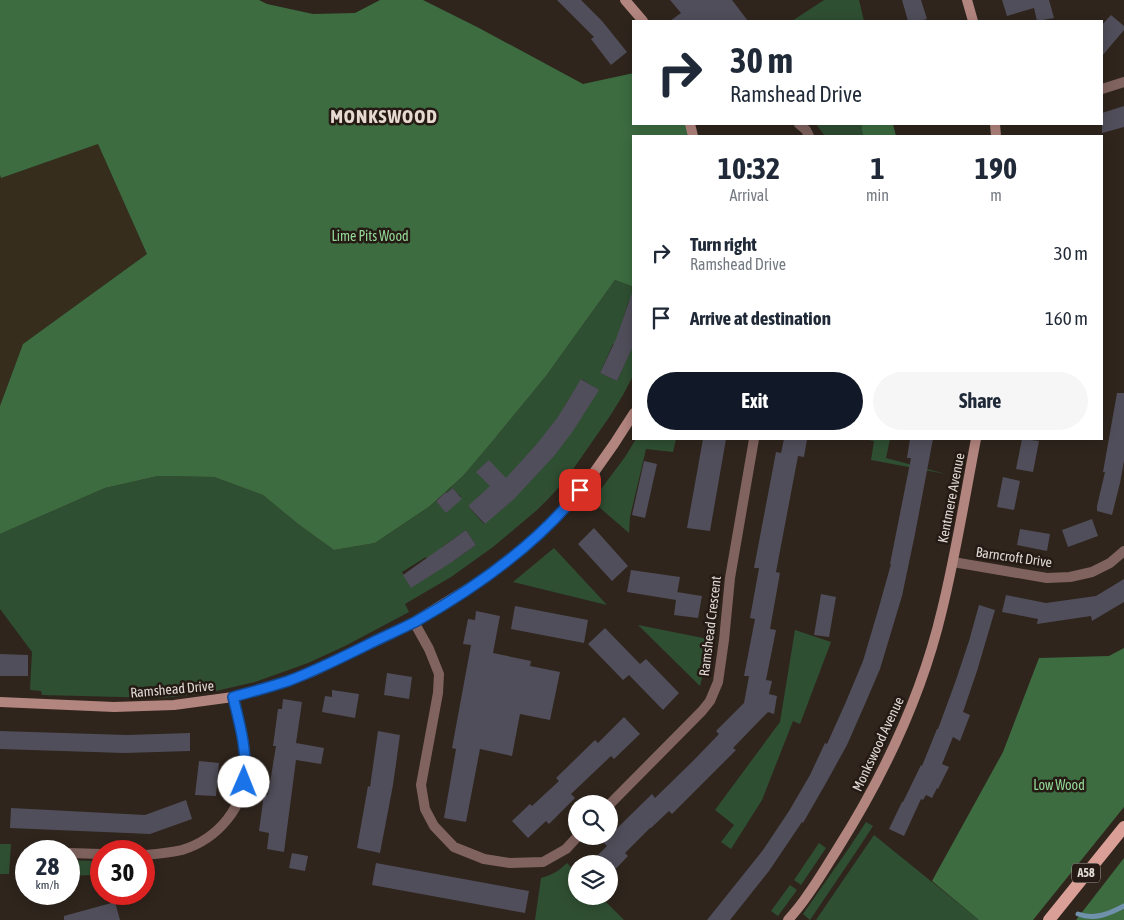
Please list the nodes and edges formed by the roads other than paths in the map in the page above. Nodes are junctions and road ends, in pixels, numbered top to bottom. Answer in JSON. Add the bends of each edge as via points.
{"nodes":[{"id":1,"x":624,"y":0,"type":"edge"},
{"id":2,"x":967,"y":0,"type":"edge"},
{"id":3,"x":642,"y":20,"type":"edge"},
{"id":4,"x":973,"y":20,"type":"edge"},
{"id":5,"x":1124,"y":82,"type":"edge"},
{"id":6,"x":1103,"y":89,"type":"edge"},
{"id":7,"x":800,"y":125,"type":"edge"},
{"id":8,"x":808,"y":135,"type":"edge"},
{"id":9,"x":632,"y":416,"type":"edge"},
{"id":10,"x":754,"y":440,"type":"edge"},
{"id":11,"x":976,"y":440,"type":"edge"},
{"id":12,"x":1124,"y":551,"type":"edge"},
{"id":13,"x":952,"y":562,"type":"junction"},
{"id":14,"x":414,"y":622,"type":"junction"},
{"id":15,"x":233,"y":697,"type":"junction"},
{"id":16,"x":0,"y":702,"type":"edge"},
{"id":17,"x":618,"y":796,"type":"edge"},
{"id":18,"x":1124,"y":827,"type":"edge"},
{"id":19,"x":570,"y":845,"type":"edge"},
{"id":20,"x":155,"y":854,"type":"edge"},
{"id":21,"x":788,"y":920,"type":"edge"},
{"id":22,"x":1048,"y":920,"type":"edge"}],
"edges":[{"from":1,"to":3,"type":"street"},
{"from":2,"to":4,"type":"street"},
{"from":5,"to":6,"type":"street"},
{"from":7,"to":8,"type":"street"},
{"from":9,"to":14,"type":"street","name":"Ramshead Drive","via":[[595,471],[559,515],[527,545],[477,583]]},
{"from":10,"to":17,"type":"street","name":"Ramshead Crescent","via":[[730,578],[718,682],[710,701]]},
{"from":11,"to":13,"type":"street","name":"Kentmere Avenue"},
{"from":12,"to":13,"type":"street","name":"Barncroft Drive","via":[[1092,572],[1070,577],[1047,578]]},
{"from":13,"to":21,"type":"street","name":"Monkswood Avenue","via":[[928,660],[891,754],[847,834],[807,897]]},
{"from":14,"to":15,"type":"street","name":"Ramshead Drive","via":[[314,671]]},
{"from":14,"to":19,"type":"street","via":[[439,674],[420,785],[425,808],[434,826],[454,847],[484,859],[510,863],[543,862]]},
{"from":15,"to":16,"type":"street","name":"Ramshead Drive","via":[[174,705],[114,707]]},
{"from":15,"to":20,"type":"street","via":[[246,769],[237,806],[222,826],[203,841],[192,847]]},
{"from":18,"to":22,"type":"main road","number":"A58"}]}
